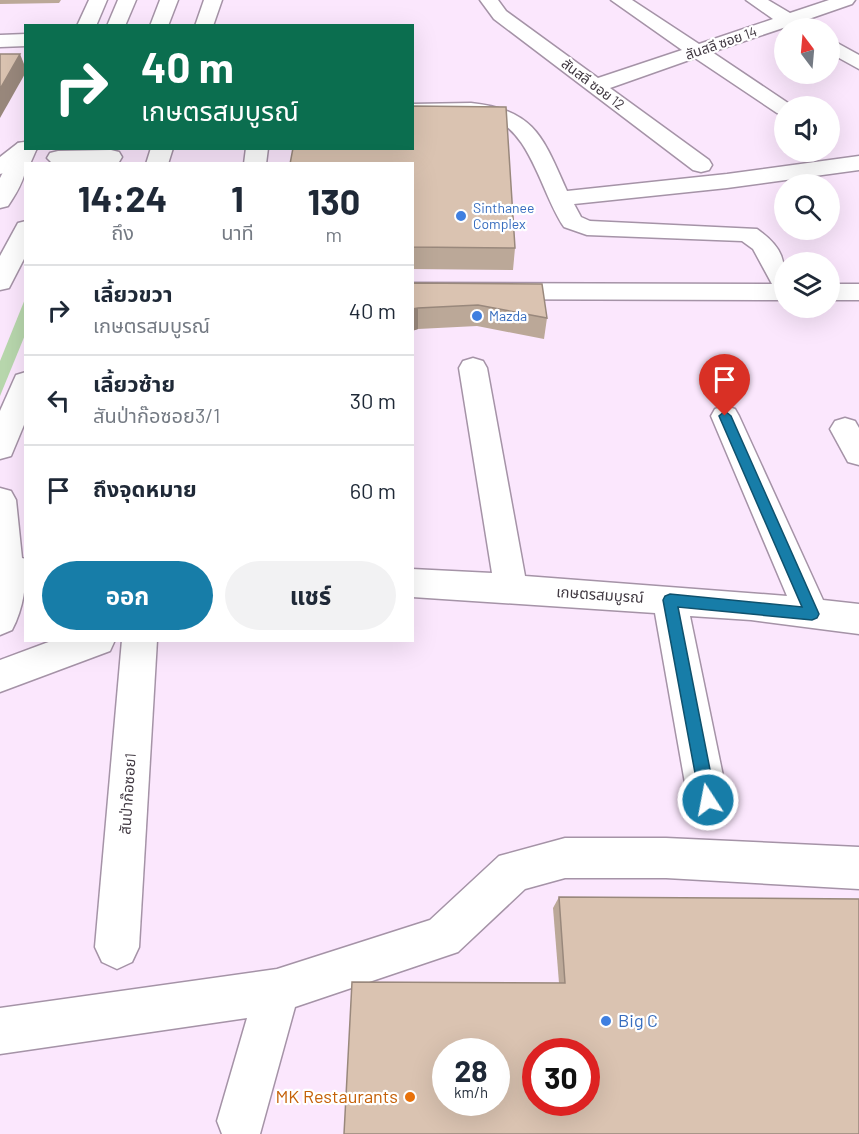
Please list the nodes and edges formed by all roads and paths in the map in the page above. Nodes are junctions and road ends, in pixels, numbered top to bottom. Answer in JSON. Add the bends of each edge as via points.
{"nodes":[{"id":1,"x":98,"y":0,"type":"edge"},
{"id":2,"x":127,"y":0,"type":"edge"},
{"id":3,"x":169,"y":0,"type":"edge"},
{"id":4,"x":213,"y":0,"type":"edge"},
{"id":5,"x":489,"y":0,"type":"edge"},
{"id":6,"x":620,"y":0,"type":"edge"},
{"id":7,"x":755,"y":0,"type":"edge"},
{"id":8,"x":846,"y":0,"type":"edge"},
{"id":9,"x":786,"y":18,"type":"edge"},
{"id":10,"x":808,"y":18,"type":"edge"},
{"id":11,"x":87,"y":24,"type":"edge"},
{"id":12,"x":117,"y":24,"type":"edge"},
{"id":13,"x":160,"y":24,"type":"edge"},
{"id":14,"x":205,"y":24,"type":"edge"},
{"id":15,"x":774,"y":30,"type":"edge"},
{"id":16,"x":24,"y":40,"type":"edge"},
{"id":17,"x":0,"y":41,"type":"edge"},
{"id":18,"x":699,"y":51,"type":"junction"},
{"id":19,"x":840,"y":51,"type":"edge"},
{"id":20,"x":859,"y":63,"type":"edge"},
{"id":21,"x":595,"y":86,"type":"junction"},
{"id":22,"x":774,"y":102,"type":"edge"},
{"id":23,"x":414,"y":110,"type":"edge"},
{"id":24,"x":18,"y":150,"type":"edge"},
{"id":25,"x":111,"y":156,"type":"edge"},
{"id":26,"x":58,"y":157,"type":"edge"},
{"id":27,"x":859,"y":163,"type":"edge"},
{"id":28,"x":701,"y":165,"type":"dead end"},
{"id":29,"x":0,"y":166,"type":"edge"},
{"id":30,"x":559,"y":199,"type":"junction"},
{"id":31,"x":0,"y":201,"type":"edge"},
{"id":32,"x":24,"y":232,"type":"edge"},
{"id":33,"x":774,"y":264,"type":"edge"},
{"id":34,"x":0,"y":282,"type":"edge"},
{"id":35,"x":414,"y":291,"type":"edge"},
{"id":36,"x":774,"y":292,"type":"edge"},
{"id":37,"x":840,"y":292,"type":"edge"},
{"id":38,"x":859,"y":292,"type":"edge"},
{"id":39,"x":473,"y":368,"type":"dead end"},
{"id":40,"x":24,"y":387,"type":"edge"},
{"id":41,"x":725,"y":416,"type":"dead end"},
{"id":42,"x":845,"y":429,"type":"dead end"},
{"id":43,"x":0,"y":448,"type":"edge"},
{"id":44,"x":859,"y":454,"type":"edge"},
{"id":45,"x":0,"y":500,"type":"edge"},
{"id":46,"x":24,"y":545,"type":"edge"},
{"id":47,"x":414,"y":583,"type":"edge"},
{"id":48,"x":9,"y":588,"type":"junction"},
{"id":49,"x":511,"y":588,"type":"junction"},
{"id":50,"x":670,"y":600,"type":"junction"},
{"id":51,"x":812,"y":614,"type":"junction"},
{"id":52,"x":859,"y":619,"type":"edge"},
{"id":53,"x":0,"y":621,"type":"edge"},
{"id":54,"x":93,"y":642,"type":"edge"},
{"id":55,"x":140,"y":642,"type":"edge"},
{"id":56,"x":0,"y":676,"type":"edge"},
{"id":57,"x":708,"y":800,"type":"dead end"},
{"id":58,"x":859,"y":868,"type":"edge"},
{"id":59,"x":117,"y":947,"type":"dead end"},
{"id":60,"x":277,"y":991,"type":"junction"},
{"id":61,"x":0,"y":1031,"type":"edge"},
{"id":62,"x":242,"y":1121,"type":"dead end"}],
"edges":[{"from":1,"to":11,"type":"street"},
{"from":2,"to":12,"type":"street"},
{"from":3,"to":13,"type":"street"},
{"from":4,"to":14,"type":"street"},
{"from":5,"to":21,"type":"street","name":"สันสลี ซอย 12","via":[[500,15]]},
{"from":6,"to":18,"type":"street"},
{"from":7,"to":9,"type":"street"},
{"from":8,"to":10,"type":"street","name":"สันสลี ซอย 14"},
{"from":15,"to":18,"type":"street","name":"สันสลี ซอย 14"},
{"from":16,"to":17,"type":"street"},
{"from":18,"to":21,"type":"street","name":"สันสลี ซอย 14"},
{"from":18,"to":22,"type":"street"},
{"from":19,"to":20,"type":"street"},
{"from":21,"to":28,"type":"street","name":"สันสลี ซอย 12"},
{"from":23,"to":30,"type":"street","via":[[488,111],[510,118],[526,133]]},
{"from":24,"to":29,"type":"street"},
{"from":24,"to":31,"type":"street"},
{"from":25,"to":26,"type":"street"},
{"from":27,"to":30,"type":"street"},
{"from":30,"to":33,"type":"street","via":[[572,222],[587,228],[748,234],[763,245]]},
{"from":32,"to":34,"type":"street"},
{"from":35,"to":36,"type":"street"},
{"from":37,"to":38,"type":"street"},
{"from":39,"to":49,"type":"street"},
{"from":40,"to":43,"type":"street"},
{"from":41,"to":51,"type":"street"},
{"from":42,"to":44,"type":"street"},
{"from":45,"to":48,"type":"street"},
{"from":46,"to":48,"type":"street"},
{"from":47,"to":49,"type":"street","name":"เกษตรสมบูรณ์"},
{"from":48,"to":53,"type":"street"},
{"from":49,"to":50,"type":"street","name":"เกษตรสมบูรณ์"},
{"from":50,"to":51,"type":"street","name":"เกษตรสมบูรณ์"},
{"from":50,"to":57,"type":"street"},
{"from":51,"to":52,"type":"street","name":"เกษตรสมบูรณ์"},
{"from":54,"to":56,"type":"street"},
{"from":55,"to":59,"type":"street","name":"สันป่าก๊อซอย1"},
{"from":58,"to":60,"type":"street","via":[[666,858],[565,858],[514,871],[443,937]]},
{"from":60,"to":61,"type":"street"},
{"from":60,"to":62,"type":"street"}]}
